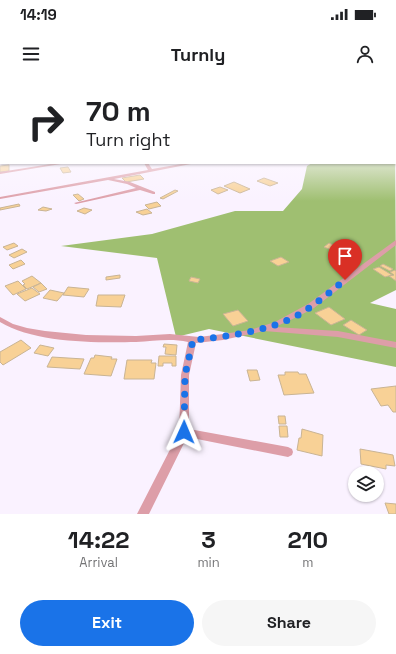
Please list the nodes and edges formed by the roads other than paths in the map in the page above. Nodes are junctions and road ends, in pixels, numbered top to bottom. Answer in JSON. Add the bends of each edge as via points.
{"nodes":[{"id":1,"x":58,"y":164,"type":"edge"},
{"id":2,"x":147,"y":164,"type":"edge"},
{"id":3,"x":188,"y":164,"type":"edge"},
{"id":4,"x":151,"y":170,"type":"junction"},
{"id":5,"x":0,"y":173,"type":"edge"},
{"id":6,"x":108,"y":178,"type":"junction"},
{"id":7,"x":140,"y":188,"type":"junction"},
{"id":8,"x":153,"y":193,"type":"dead end"},
{"id":9,"x":0,"y":198,"type":"edge"},
{"id":10,"x":76,"y":203,"type":"dead end"},
{"id":11,"x":396,"y":242,"type":"edge"},
{"id":12,"x":0,"y":320,"type":"edge"},
{"id":13,"x":261,"y":329,"type":"junction"},
{"id":14,"x":193,"y":340,"type":"junction"},
{"id":15,"x":396,"y":345,"type":"edge"},
{"id":16,"x":184,"y":432,"type":"junction"},
{"id":17,"x":288,"y":452,"type":"dead end"},
{"id":18,"x":143,"y":514,"type":"edge"}],
"edges":[{"from":1,"to":5,"type":"street"},
{"from":2,"to":4,"type":"street"},
{"from":3,"to":4,"type":"street"},
{"from":4,"to":6,"type":"street"},
{"from":6,"to":7,"type":"street"},
{"from":6,"to":9,"type":"street"},
{"from":7,"to":8,"type":"street"},
{"from":7,"to":10,"type":"street"},
{"from":11,"to":13,"type":"street","via":[[311,306],[290,318]]},
{"from":12,"to":14,"type":"street","via":[[26,330],[78,338],[176,337]]},
{"from":13,"to":14,"type":"street","via":[[237,335]]},
{"from":13,"to":15,"type":"street","via":[[338,334]]},
{"from":14,"to":16,"type":"street","via":[[185,375]]},
{"from":16,"to":17,"type":"street"},
{"from":16,"to":18,"type":"street"}]}
